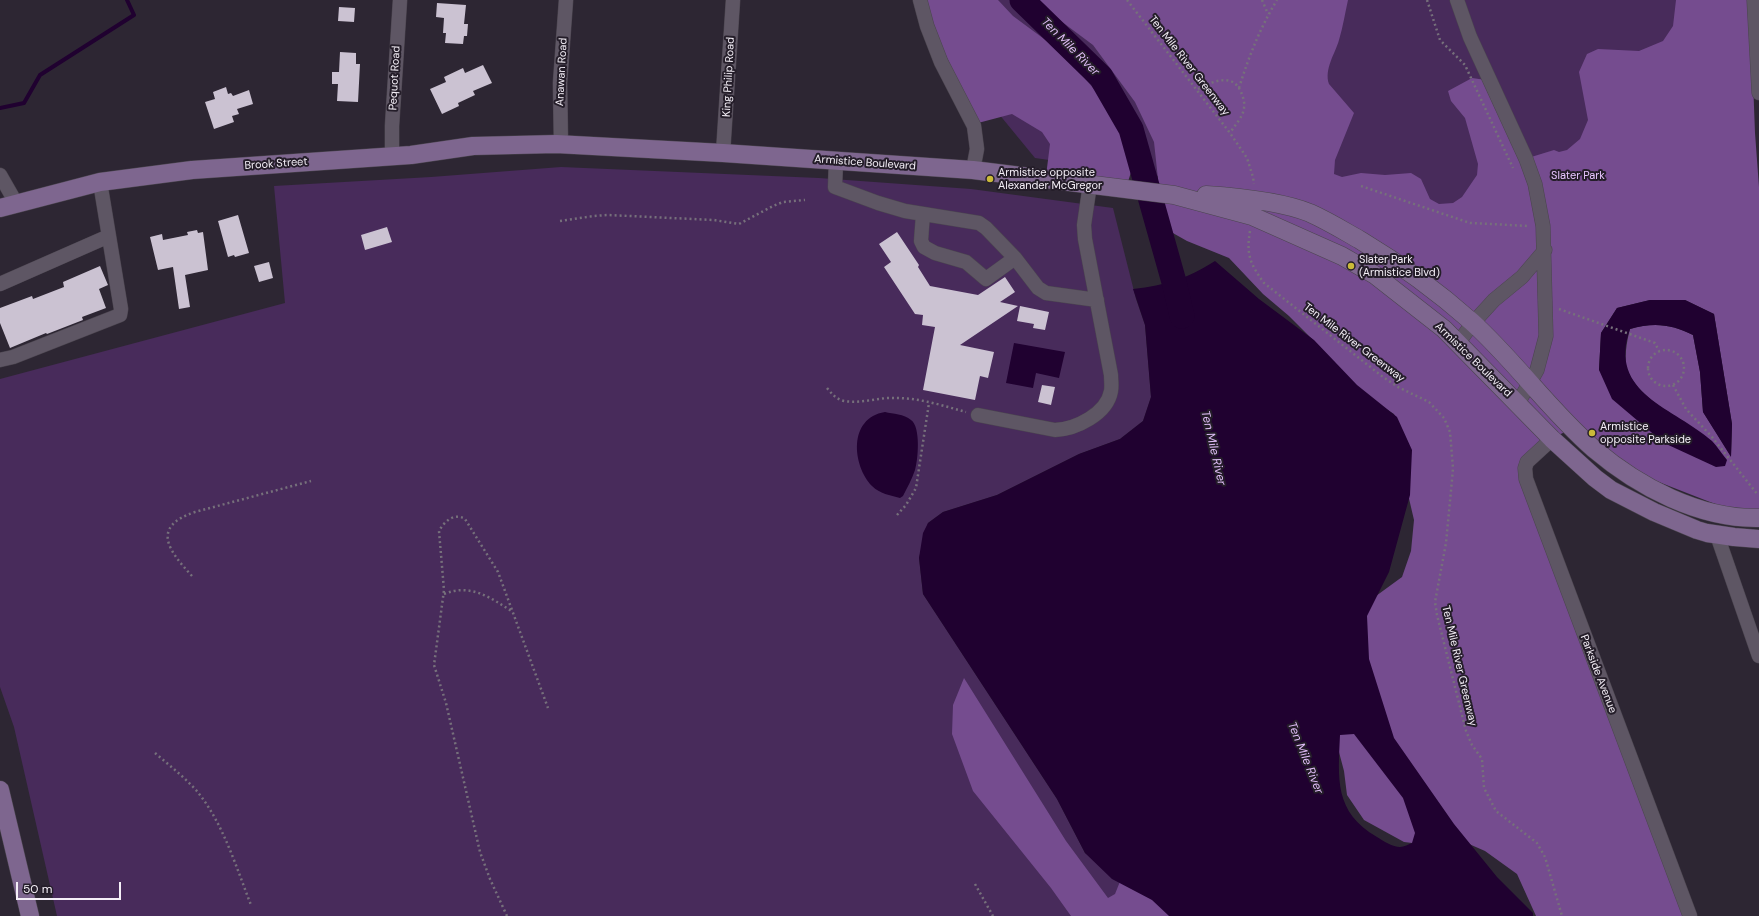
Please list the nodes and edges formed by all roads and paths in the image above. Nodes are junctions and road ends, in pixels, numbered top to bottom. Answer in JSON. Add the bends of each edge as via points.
{"nodes":[{"id":1,"x":400,"y":0,"type":"edge"},
{"id":2,"x":566,"y":0,"type":"edge"},
{"id":3,"x":733,"y":0,"type":"edge"},
{"id":4,"x":920,"y":0,"type":"edge"},
{"id":5,"x":1127,"y":0,"type":"edge"},
{"id":6,"x":1262,"y":0,"type":"edge"},
{"id":7,"x":1277,"y":0,"type":"edge"},
{"id":8,"x":1427,"y":0,"type":"edge"},
{"id":9,"x":1457,"y":0,"type":"edge"},
{"id":10,"x":1754,"y":0,"type":"edge"},
{"id":11,"x":1268,"y":14,"type":"junction"},
{"id":12,"x":1240,"y":88,"type":"junction"},
{"id":13,"x":1198,"y":89,"type":"junction"},
{"id":14,"x":1759,"y":93,"type":"edge"},
{"id":15,"x":1230,"y":133,"type":"junction"},
{"id":16,"x":558,"y":144,"type":"junction"},
{"id":17,"x":723,"y":153,"type":"junction"},
{"id":18,"x":392,"y":156,"type":"junction"},
{"id":19,"x":836,"y":161,"type":"junction"},
{"id":20,"x":973,"y":170,"type":"junction"},
{"id":21,"x":1514,"y":170,"type":"dead end"},
{"id":22,"x":0,"y":175,"type":"edge"},
{"id":23,"x":100,"y":182,"type":"junction"},
{"id":24,"x":1090,"y":184,"type":"junction"},
{"id":25,"x":1361,"y":186,"type":"dead end"},
{"id":26,"x":805,"y":200,"type":"dead end"},
{"id":27,"x":8,"y":205,"type":"edge"},
{"id":28,"x":1253,"y":208,"type":"junction"},
{"id":29,"x":923,"y":214,"type":"junction"},
{"id":30,"x":560,"y":221,"type":"dead end"},
{"id":31,"x":1530,"y":226,"type":"dead end"},
{"id":32,"x":108,"y":236,"type":"junction"},
{"id":33,"x":1545,"y":250,"type":"junction"},
{"id":34,"x":1015,"y":258,"type":"junction"},
{"id":35,"x":0,"y":284,"type":"edge"},
{"id":36,"x":1097,"y":300,"type":"junction"},
{"id":37,"x":1557,"y":309,"type":"dead end"},
{"id":38,"x":1473,"y":323,"type":"junction"},
{"id":39,"x":1458,"y":343,"type":"junction"},
{"id":40,"x":1660,"y":351,"type":"junction"},
{"id":41,"x":0,"y":360,"type":"edge"},
{"id":42,"x":1530,"y":382,"type":"junction"},
{"id":43,"x":1673,"y":385,"type":"junction"},
{"id":44,"x":827,"y":388,"type":"dead end"},
{"id":45,"x":929,"y":403,"type":"junction"},
{"id":46,"x":1518,"y":403,"type":"junction"},
{"id":47,"x":978,"y":415,"type":"joint"},
{"id":48,"x":1552,"y":439,"type":"junction"},
{"id":49,"x":310,"y":481,"type":"dead end"},
{"id":50,"x":1758,"y":495,"type":"edge"},
{"id":51,"x":897,"y":515,"type":"dead end"},
{"id":52,"x":1759,"y":518,"type":"edge"},
{"id":53,"x":1717,"y":535,"type":"junction"},
{"id":54,"x":1759,"y":538,"type":"edge"},
{"id":55,"x":192,"y":576,"type":"dead end"},
{"id":56,"x":444,"y":594,"type":"junction"},
{"id":57,"x":514,"y":613,"type":"junction"},
{"id":58,"x":1759,"y":656,"type":"edge"},
{"id":59,"x":548,"y":708,"type":"dead end"},
{"id":60,"x":155,"y":753,"type":"dead end"},
{"id":61,"x":0,"y":790,"type":"edge"},
{"id":62,"x":975,"y":884,"type":"dead end"},
{"id":63,"x":251,"y":905,"type":"dead end"},
{"id":64,"x":30,"y":916,"type":"edge"},
{"id":65,"x":507,"y":916,"type":"edge"},
{"id":66,"x":993,"y":916,"type":"edge"},
{"id":67,"x":1562,"y":916,"type":"edge"},
{"id":68,"x":1690,"y":916,"type":"edge"}],
"edges":[{"from":1,"to":18,"type":"street","name":"Pequot Road"},
{"from":2,"to":16,"type":"street","name":"Anawan Road"},
{"from":3,"to":17,"type":"street","name":"King Philip Road"},
{"from":4,"to":20,"type":"street","via":[[941,62],[974,126],[977,149]]},
{"from":5,"to":13,"type":"path","name":"Ten Mile River Greenway"},
{"from":6,"to":11,"type":"path"},
{"from":7,"to":11,"type":"path"},
{"from":8,"to":21,"type":"path","via":[[1440,40],[1465,65]]},
{"from":9,"to":33,"type":"street","via":[[1470,37],[1535,184]]},
{"from":10,"to":14,"type":"street"},
{"from":11,"to":12,"type":"path","via":[[1248,58]]},
{"from":12,"to":13,"type":"path","via":[[1224,80],[1212,81]]},
{"from":12,"to":15,"type":"path","via":[[1244,108]]},
{"from":13,"to":15,"type":"path","name":"Ten Mile River Greenway"},
{"from":15,"to":28,"type":"path","name":"Ten Mile River Greenway","via":[[1250,167],[1253,177]]},
{"from":16,"to":17,"type":"main road","name":"Armistice Boulevard"},
{"from":16,"to":18,"type":"main road","name":"Brook Street","via":[[473,146]]},
{"from":17,"to":19,"type":"main road","name":"Armistice Boulevard"},
{"from":18,"to":23,"type":"main road","name":"Brook Street","via":[[192,170]]},
{"from":19,"to":20,"type":"main road","name":"Armistice Boulevard"},
{"from":19,"to":29,"type":"street","via":[[835,187],[878,203]]},
{"from":20,"to":24,"type":"main road","name":"Armistice Boulevard"},
{"from":22,"to":27,"type":"street"},
{"from":23,"to":27,"type":"main road","name":"Brook Street"},
{"from":23,"to":32,"type":"street"},
{"from":24,"to":28,"type":"main road","name":"Armistice Boulevard","via":[[1174,195],[1235,196]]},
{"from":24,"to":36,"type":"street","via":[[1084,225]]},
{"from":25,"to":31,"type":"path","via":[[1470,223]]},
{"from":26,"to":30,"type":"path","via":[[783,202],[739,224],[714,220],[608,215]]},
{"from":28,"to":38,"type":"main road","name":"Armistice Boulevard","via":[[1310,213],[1338,227],[1416,275]]},
{"from":28,"to":39,"type":"main road","name":"Armistice Boulevard","via":[[1375,275]]},
{"from":28,"to":67,"type":"path","name":"Ten Mile River Greenway","via":[[1248,240],[1250,262],[1264,283],[1383,377],[1428,402],[1444,418],[1450,432],[1453,468],[1446,543],[1436,592],[1437,615],[1466,731],[1482,759],[1484,788],[1496,811],[1537,843],[1545,857]]},
{"from":29,"to":34,"type":"street","via":[[979,223]]},
{"from":29,"to":34,"type":"street","via":[[921,241],[924,247],[966,262],[986,279]]},
{"from":32,"to":35,"type":"street"},
{"from":32,"to":41,"type":"street","via":[[120,315]]},
{"from":33,"to":38,"type":"street","via":[[1522,277],[1494,300]]},
{"from":33,"to":42,"type":"street","via":[[1546,336]]},
{"from":34,"to":36,"type":"street","via":[[1038,288],[1046,293]]},
{"from":36,"to":47,"type":"street","via":[[1111,375],[1111,391],[1098,412],[1064,430]]},
{"from":37,"to":40,"type":"path","via":[[1655,343]]},
{"from":38,"to":39,"type":"street"},
{"from":38,"to":42,"type":"main road","name":"Armistice Boulevard"},
{"from":39,"to":46,"type":"main road","name":"Armistice Boulevard"},
{"from":40,"to":43,"type":"path","via":[[1672,350],[1684,364],[1683,375]]},
{"from":40,"to":43,"type":"path","via":[[1648,364],[1650,376],[1658,384]]},
{"from":42,"to":46,"type":"street"},
{"from":42,"to":52,"type":"main road","name":"Armistice Boulevard","via":[[1595,449],[1640,482],[1694,507],[1733,516]]},
{"from":43,"to":50,"type":"path","via":[[1686,409]]},
{"from":44,"to":45,"type":"path","via":[[834,397],[843,401],[896,398]]},
{"from":45,"to":47,"type":"path"},
{"from":45,"to":51,"type":"path","via":[[916,488]]},
{"from":46,"to":48,"type":"main road","name":"Armistice Boulevard"},
{"from":48,"to":53,"type":"main road","name":"Armistice Boulevard","via":[[1611,490],[1676,522]]},
{"from":48,"to":68,"type":"street","name":"Parkside Avenue","via":[[1527,462],[1526,479]]},
{"from":49,"to":55,"type":"path","via":[[195,512],[173,522],[168,530],[169,544],[174,556]]},
{"from":53,"to":54,"type":"main road","name":"Armistice Boulevard"},
{"from":53,"to":58,"type":"street"},
{"from":56,"to":57,"type":"path","via":[[459,590],[474,591]]},
{"from":56,"to":57,"type":"path","via":[[439,531],[447,520],[458,516],[465,519],[498,572]]},
{"from":56,"to":65,"type":"path","via":[[434,665],[446,703],[480,852]]},
{"from":57,"to":59,"type":"path"},
{"from":60,"to":63,"type":"path","via":[[180,774],[206,804]]},
{"from":61,"to":64,"type":"main road"},
{"from":62,"to":66,"type":"path"}]}
